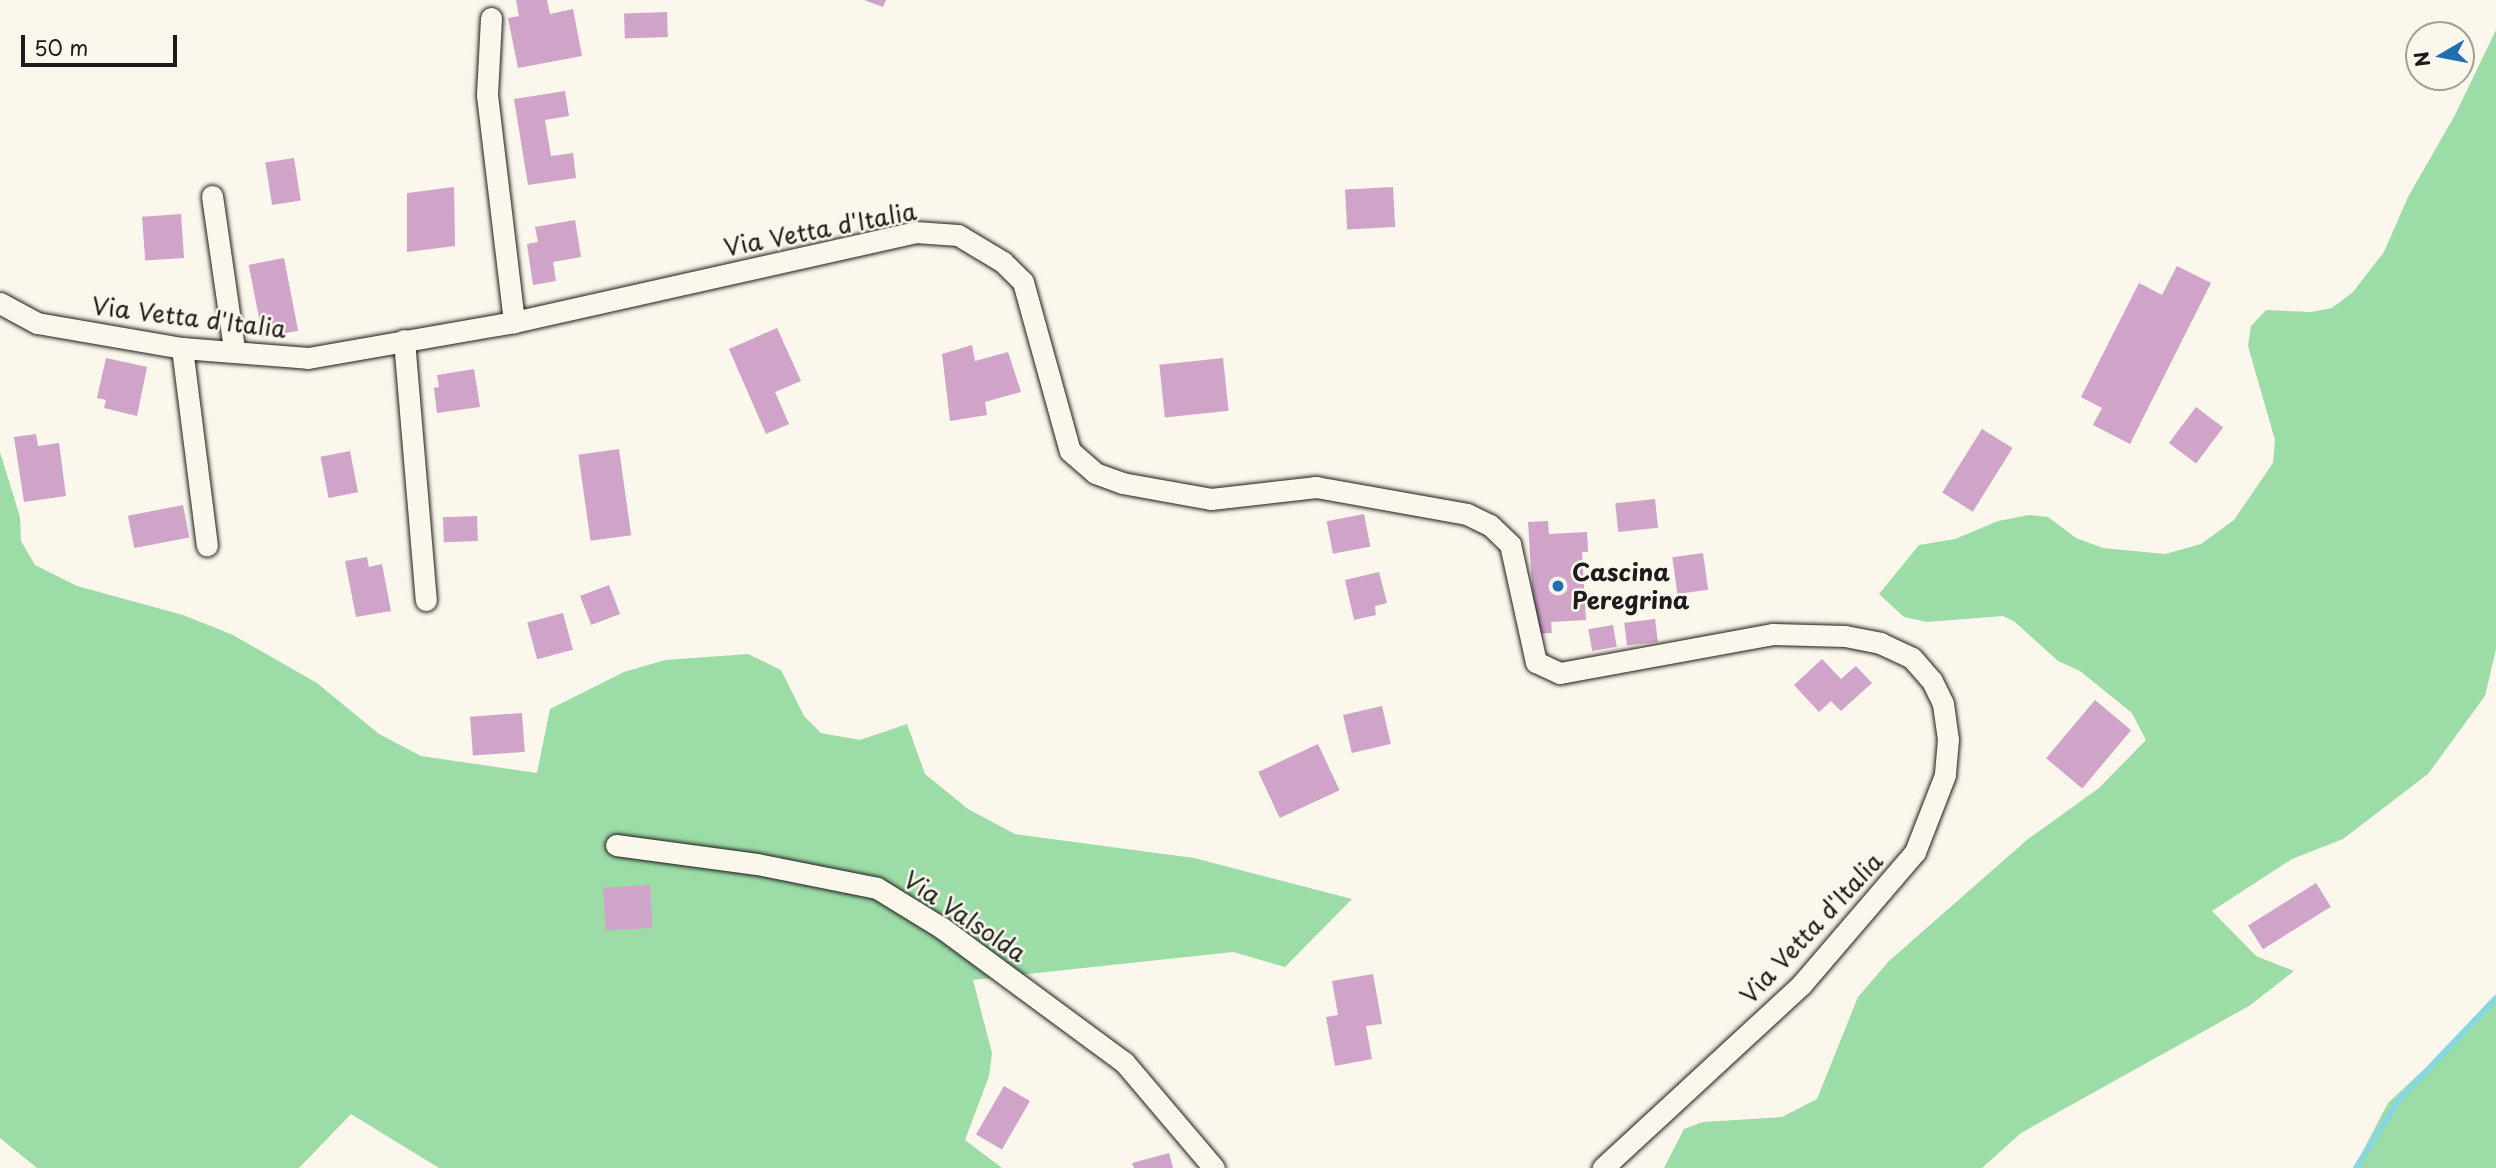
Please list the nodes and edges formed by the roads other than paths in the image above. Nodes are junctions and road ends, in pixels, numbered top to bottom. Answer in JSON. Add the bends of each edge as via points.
{"nodes":[{"id":1,"x":491,"y":18,"type":"dead end"},
{"id":2,"x":212,"y":196,"type":"dead end"},
{"id":3,"x":0,"y":303,"type":"edge"},
{"id":4,"x":514,"y":322,"type":"junction"},
{"id":5,"x":404,"y":340,"type":"junction"},
{"id":6,"x":182,"y":348,"type":"junction"},
{"id":7,"x":234,"y":349,"type":"junction"},
{"id":8,"x":207,"y":545,"type":"dead end"},
{"id":9,"x":426,"y":600,"type":"dead end"},
{"id":10,"x":616,"y":845,"type":"dead end"},
{"id":11,"x":1214,"y":1168,"type":"edge"},
{"id":12,"x":1602,"y":1168,"type":"edge"}],
"edges":[{"from":1,"to":4,"type":"street","via":[[487,95]]},
{"from":2,"to":7,"type":"street"},
{"from":3,"to":6,"type":"street","name":"Via Vetta d'Italia","via":[[37,323]]},
{"from":4,"to":5,"type":"street","name":"Via Vetta d'Italia"},
{"from":4,"to":12,"type":"street","name":"Via Vetta d'Italia","via":[[915,232],[958,235],[1003,262],[1023,282],[1070,451],[1095,473],[1122,483],[1211,499],[1316,487],[1467,514],[1490,525],[1510,544],[1536,662],[1560,673],[1773,634],[1844,636],[1880,643],[1912,658],[1932,681],[1943,704],[1948,739],[1945,775],[1915,852],[1801,985]]},
{"from":5,"to":7,"type":"street","name":"Via Vetta d'Italia","via":[[309,358]]},
{"from":5,"to":9,"type":"street"},
{"from":6,"to":7,"type":"street","name":"Via Vetta d'Italia"},
{"from":6,"to":8,"type":"street"},
{"from":10,"to":11,"type":"street","name":"Via Valsolda","via":[[757,864],[877,887],[942,928],[1124,1062]]}]}
